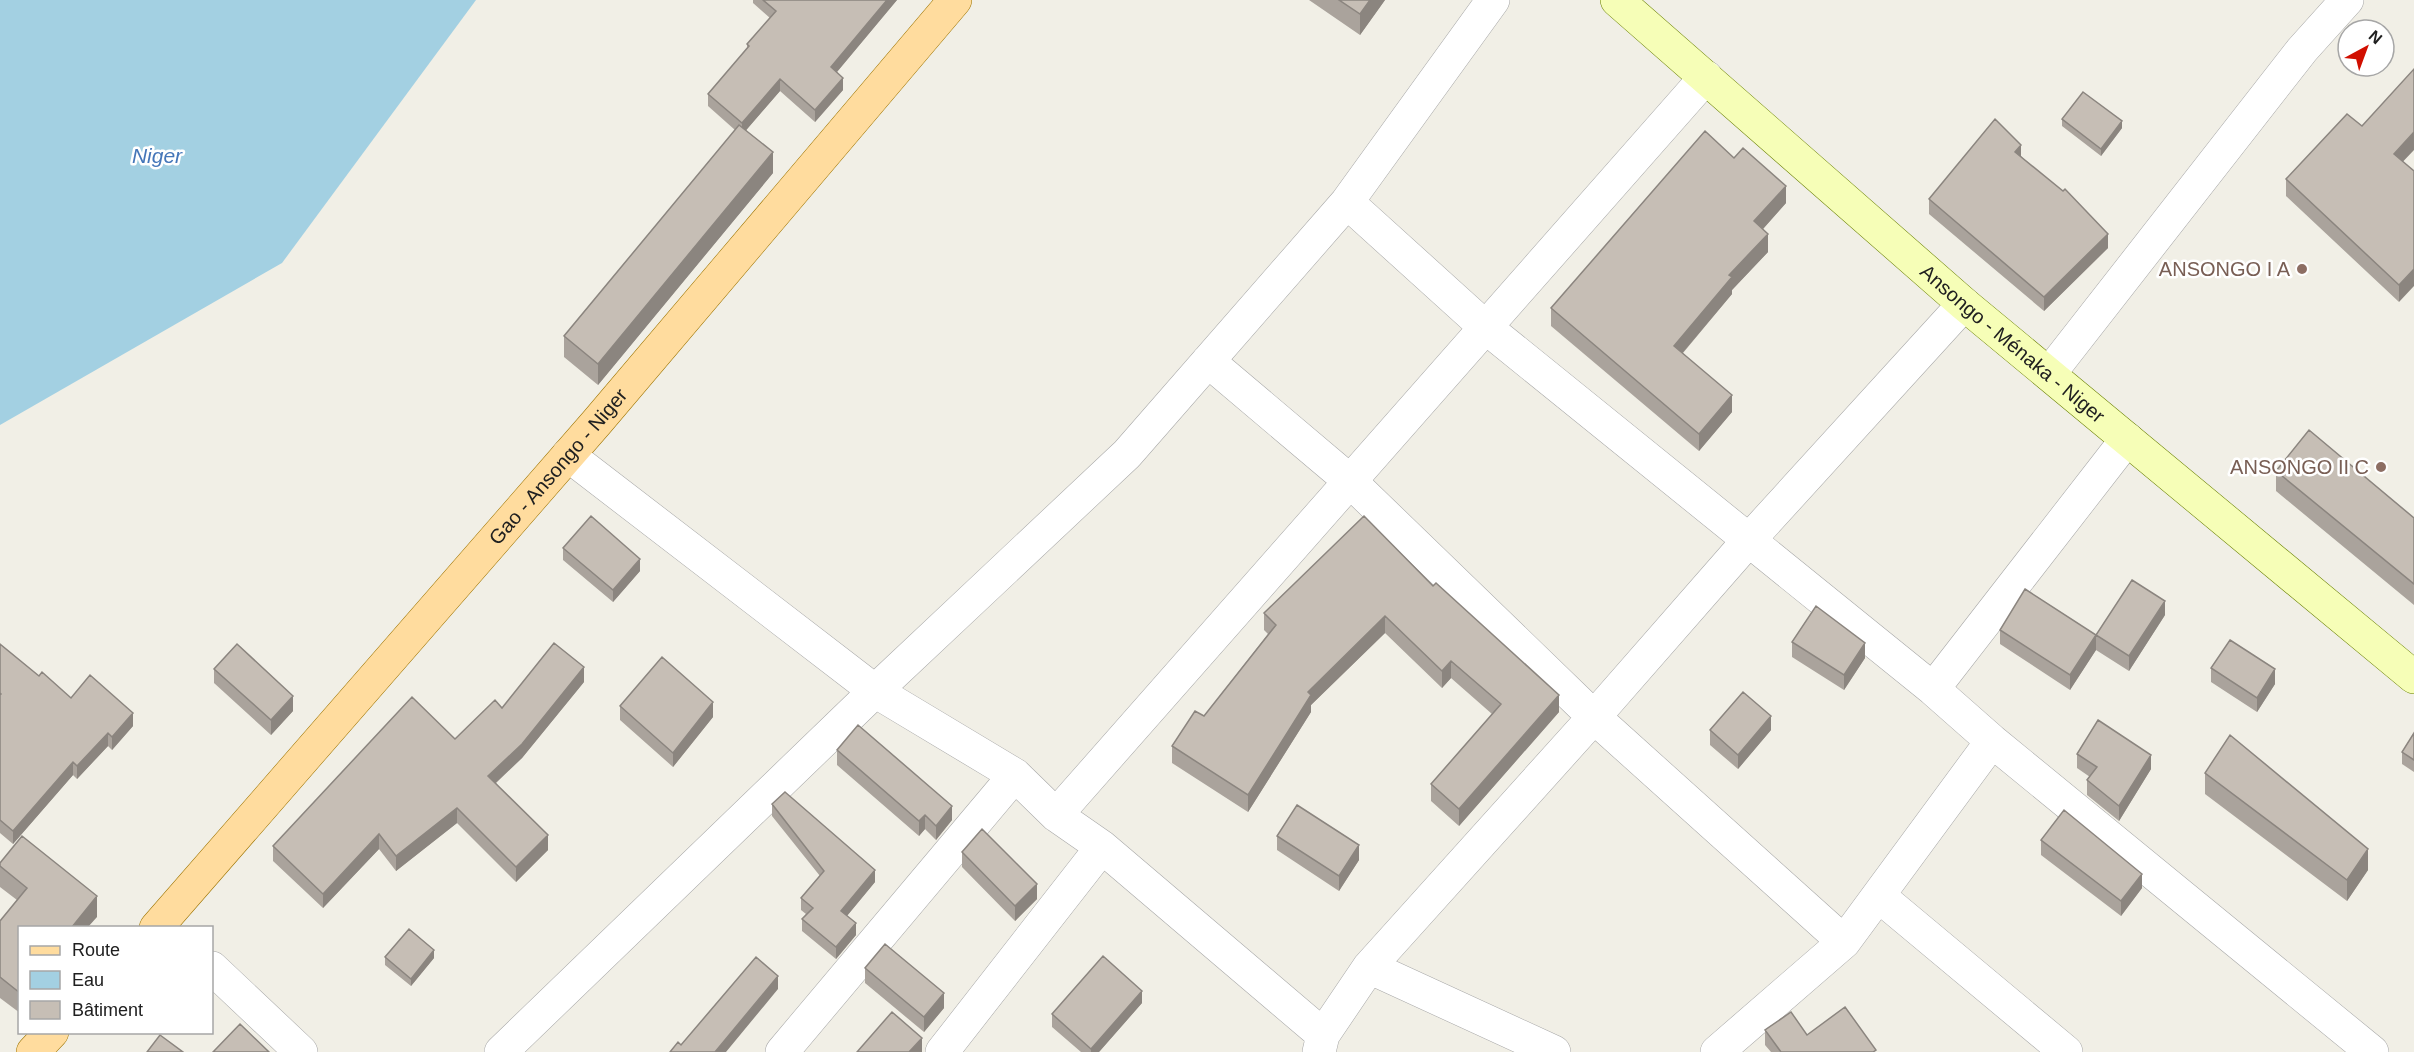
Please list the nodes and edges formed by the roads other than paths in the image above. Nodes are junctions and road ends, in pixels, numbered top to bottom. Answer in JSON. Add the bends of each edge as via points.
{"nodes":[{"id":1,"x":955,"y":0,"type":"edge"},
{"id":2,"x":1493,"y":0,"type":"edge"},
{"id":3,"x":1617,"y":0,"type":"edge"},
{"id":4,"x":2347,"y":0,"type":"edge"},
{"id":5,"x":1706,"y":78,"type":"junction"},
{"id":6,"x":1347,"y":202,"type":"junction"},
{"id":7,"x":1964,"y":304,"type":"junction"},
{"id":8,"x":1484,"y":326,"type":"junction"},
{"id":9,"x":1208,"y":361,"type":"junction"},
{"id":10,"x":2049,"y":374,"type":"junction"},
{"id":11,"x":2127,"y":439,"type":"junction"},
{"id":12,"x":568,"y":454,"type":"junction"},
{"id":13,"x":1350,"y":481,"type":"junction"},
{"id":14,"x":1748,"y":542,"type":"junction"},
{"id":15,"x":2414,"y":677,"type":"edge"},
{"id":16,"x":1933,"y":689,"type":"junction"},
{"id":17,"x":875,"y":691,"type":"junction"},
{"id":18,"x":1594,"y":717,"type":"junction"},
{"id":19,"x":1992,"y":741,"type":"junction"},
{"id":20,"x":1016,"y":775,"type":"junction"},
{"id":21,"x":1056,"y":815,"type":"junction"},
{"id":22,"x":1102,"y":847,"type":"junction"},
{"id":23,"x":1879,"y":896,"type":"junction"},
{"id":24,"x":163,"y":925,"type":"edge"},
{"id":25,"x":1844,"y":942,"type":"junction"},
{"id":26,"x":1369,"y":967,"type":"junction"},
{"id":27,"x":213,"y":969,"type":"edge"},
{"id":28,"x":50,"y":1034,"type":"edge"},
{"id":29,"x":1321,"y":1043,"type":"edge"},
{"id":30,"x":33,"y":1052,"type":"edge"},
{"id":31,"x":301,"y":1052,"type":"edge"},
{"id":32,"x":501,"y":1052,"type":"edge"},
{"id":33,"x":782,"y":1052,"type":"edge"},
{"id":34,"x":942,"y":1052,"type":"edge"},
{"id":35,"x":1554,"y":1052,"type":"edge"},
{"id":36,"x":1717,"y":1052,"type":"edge"},
{"id":37,"x":2066,"y":1052,"type":"edge"},
{"id":38,"x":2372,"y":1052,"type":"edge"}],
"edges":[{"from":1,"to":12,"type":"main road","name":"Gao - Ansongo - Niger"},
{"from":2,"to":6,"type":"street"},
{"from":3,"to":5,"type":"main road","name":"Ansongo - Ménaka - Niger"},
{"from":4,"to":10,"type":"street","via":[[2302,50]]},
{"from":5,"to":7,"type":"main road","name":"Ansongo - Ménaka - Niger"},
{"from":5,"to":8,"type":"street"},
{"from":6,"to":8,"type":"street"},
{"from":6,"to":9,"type":"street"},
{"from":7,"to":10,"type":"main road","name":"Ansongo - Ménaka - Niger"},
{"from":7,"to":14,"type":"street"},
{"from":8,"to":13,"type":"street"},
{"from":8,"to":14,"type":"street"},
{"from":9,"to":13,"type":"street"},
{"from":9,"to":17,"type":"street","via":[[1127,454]]},
{"from":10,"to":11,"type":"main road","name":"Ansongo - Ménaka - Niger"},
{"from":11,"to":15,"type":"main road","name":"Ansongo - Ménaka - Niger"},
{"from":11,"to":16,"type":"street"},
{"from":12,"to":17,"type":"street"},
{"from":12,"to":24,"type":"main road","name":"Gao - Ansongo - Niger"},
{"from":13,"to":18,"type":"street"},
{"from":13,"to":21,"type":"street"},
{"from":14,"to":16,"type":"street"},
{"from":14,"to":18,"type":"street"},
{"from":16,"to":19,"type":"street"},
{"from":17,"to":20,"type":"street"},
{"from":17,"to":32,"type":"street"},
{"from":18,"to":25,"type":"street"},
{"from":18,"to":26,"type":"street"},
{"from":19,"to":23,"type":"street"},
{"from":19,"to":38,"type":"street"},
{"from":20,"to":21,"type":"street"},
{"from":20,"to":33,"type":"street"},
{"from":21,"to":22,"type":"street"},
{"from":22,"to":29,"type":"street"},
{"from":22,"to":34,"type":"street"},
{"from":23,"to":25,"type":"street"},
{"from":23,"to":37,"type":"street"},
{"from":25,"to":36,"type":"street"},
{"from":26,"to":29,"type":"street"},
{"from":26,"to":35,"type":"street"},
{"from":27,"to":31,"type":"street"},
{"from":28,"to":30,"type":"main road"}]}
